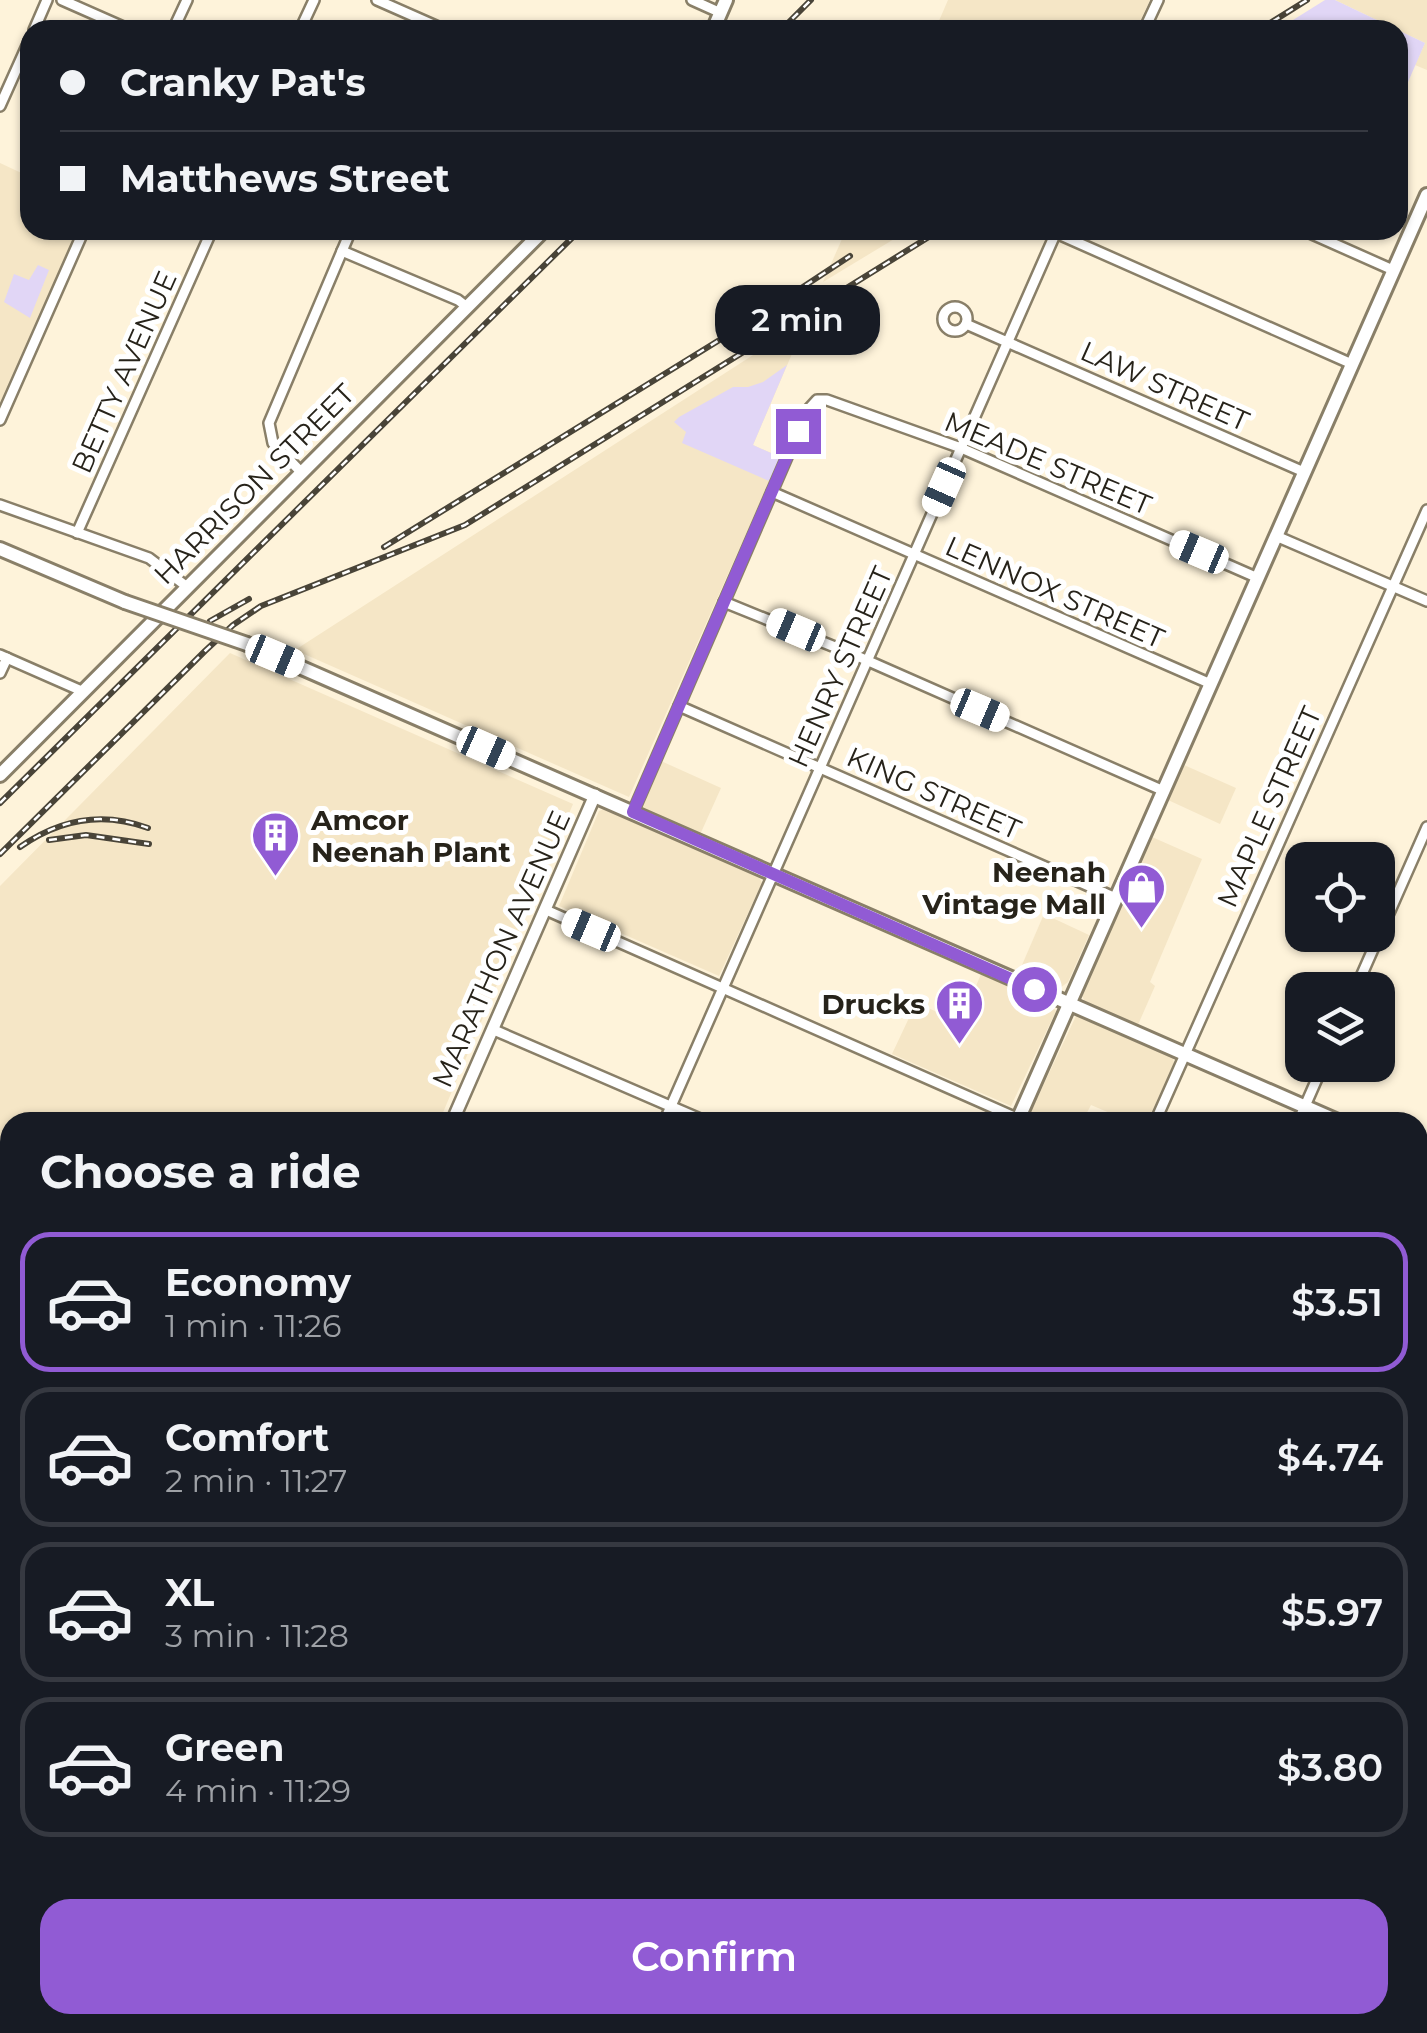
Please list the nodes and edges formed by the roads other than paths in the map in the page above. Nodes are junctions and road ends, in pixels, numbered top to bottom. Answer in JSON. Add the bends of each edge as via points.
{"nodes":[{"id":1,"x":62,"y":0,"type":"edge"},
{"id":2,"x":377,"y":0,"type":"edge"},
{"id":3,"x":692,"y":0,"type":"edge"},
{"id":4,"x":724,"y":6,"type":"edge"},
{"id":5,"x":107,"y":20,"type":"edge"},
{"id":6,"x":422,"y":20,"type":"edge"},
{"id":7,"x":20,"y":61,"type":"edge"},
{"id":8,"x":0,"y":106,"type":"edge"},
{"id":9,"x":1427,"y":195,"type":"edge"},
{"id":10,"x":1408,"y":238,"type":"edge"},
{"id":11,"x":80,"y":240,"type":"edge"},
{"id":12,"x":208,"y":240,"type":"edge"},
{"id":13,"x":347,"y":240,"type":"edge"},
{"id":14,"x":534,"y":240,"type":"edge"},
{"id":15,"x":1052,"y":240,"type":"edge"},
{"id":16,"x":1074,"y":240,"type":"edge"},
{"id":17,"x":1326,"y":240,"type":"edge"},
{"id":18,"x":1407,"y":240,"type":"edge"},
{"id":19,"x":342,"y":251,"type":"junction"},
{"id":20,"x":1394,"y":270,"type":"junction"},
{"id":21,"x":467,"y":307,"type":"junction"},
{"id":22,"x":966,"y":324,"type":"dead end"},
{"id":23,"x":1008,"y":341,"type":"junction"},
{"id":24,"x":1352,"y":364,"type":"junction"},
{"id":25,"x":0,"y":420,"type":"edge"},
{"id":26,"x":961,"y":448,"type":"junction"},
{"id":27,"x":301,"y":472,"type":"junction"},
{"id":28,"x":1304,"y":472,"type":"junction"},
{"id":29,"x":772,"y":492,"type":"junction"},
{"id":30,"x":0,"y":505,"type":"edge"},
{"id":31,"x":1427,"y":510,"type":"edge"},
{"id":32,"x":77,"y":533,"type":"junction"},
{"id":33,"x":1276,"y":536,"type":"junction"},
{"id":34,"x":0,"y":549,"type":"edge"},
{"id":35,"x":914,"y":555,"type":"junction"},
{"id":36,"x":1258,"y":578,"type":"junction"},
{"id":37,"x":186,"y":586,"type":"junction"},
{"id":38,"x":1392,"y":586,"type":"junction"},
{"id":39,"x":1427,"y":601,"type":"edge"},
{"id":40,"x":724,"y":602,"type":"junction"},
{"id":41,"x":4,"y":657,"type":"edge"},
{"id":42,"x":867,"y":661,"type":"junction"},
{"id":43,"x":0,"y":673,"type":"edge"},
{"id":44,"x":1211,"y":684,"type":"junction"},
{"id":45,"x":84,"y":692,"type":"junction"},
{"id":46,"x":679,"y":706,"type":"junction"},
{"id":47,"x":820,"y":768,"type":"junction"},
{"id":48,"x":0,"y":775,"type":"edge"},
{"id":49,"x":1164,"y":792,"type":"junction"},
{"id":50,"x":595,"y":795,"type":"junction"},
{"id":51,"x":633,"y":812,"type":"junction"},
{"id":52,"x":1427,"y":827,"type":"edge"},
{"id":53,"x":772,"y":873,"type":"junction"},
{"id":54,"x":1116,"y":898,"type":"junction"},
{"id":55,"x":546,"y":910,"type":"junction"},
{"id":56,"x":1363,"y":972,"type":"edge"},
{"id":57,"x":723,"y":988,"type":"junction"},
{"id":58,"x":1070,"y":1005,"type":"junction"},
{"id":59,"x":494,"y":1030,"type":"junction"},
{"id":60,"x":1184,"y":1055,"type":"junction"},
{"id":61,"x":1315,"y":1082,"type":"edge"},
{"id":62,"x":670,"y":1106,"type":"junction"},
{"id":63,"x":1304,"y":1107,"type":"junction"},
{"id":64,"x":457,"y":1112,"type":"edge"},
{"id":65,"x":668,"y":1112,"type":"edge"},
{"id":66,"x":684,"y":1112,"type":"edge"},
{"id":67,"x":998,"y":1112,"type":"edge"},
{"id":68,"x":1022,"y":1112,"type":"edge"},
{"id":69,"x":1159,"y":1112,"type":"edge"},
{"id":70,"x":1302,"y":1112,"type":"edge"},
{"id":71,"x":1316,"y":1112,"type":"edge"}],
"edges":[{"from":1,"to":5,"type":"street"},
{"from":2,"to":6,"type":"street"},
{"from":3,"to":4,"type":"street"},
{"from":7,"to":8,"type":"street"},
{"from":9,"to":10,"type":"main road"},
{"from":11,"to":25,"type":"street"},
{"from":12,"to":32,"type":"street","name":"BETTY AVENUE"},
{"from":13,"to":19,"type":"street"},
{"from":14,"to":21,"type":"main road","name":"HARRISON STREET"},
{"from":15,"to":23,"type":"street","name":"HENRY STREET"},
{"from":16,"to":24,"type":"street"},
{"from":17,"to":20,"type":"street"},
{"from":18,"to":20,"type":"main road"},
{"from":19,"to":21,"type":"street"},
{"from":19,"to":27,"type":"street","via":[[268,423],[273,443]]},
{"from":20,"to":24,"type":"main road"},
{"from":21,"to":27,"type":"main road","name":"HARRISON STREET"},
{"from":22,"to":23,"type":"street","name":"LAW STREET"},
{"from":23,"to":26,"type":"street","name":"HENRY STREET"},
{"from":23,"to":28,"type":"street","name":"LAW STREET"},
{"from":24,"to":28,"type":"main road"},
{"from":26,"to":29,"type":"street","name":"MEADE STREET","via":[[817,400]]},
{"from":26,"to":35,"type":"street","name":"HENRY STREET"},
{"from":26,"to":36,"type":"street","name":"MEADE STREET"},
{"from":27,"to":37,"type":"main road","name":"HARRISON STREET"},
{"from":28,"to":33,"type":"main road"},
{"from":29,"to":35,"type":"street","name":"LENNOX STREET"},
{"from":29,"to":40,"type":"street"},
{"from":30,"to":32,"type":"street"},
{"from":31,"to":38,"type":"street","name":"MAPLE STREET"},
{"from":32,"to":37,"type":"street","via":[[150,558]]},
{"from":33,"to":36,"type":"main road"},
{"from":33,"to":38,"type":"street"},
{"from":34,"to":50,"type":"main road","bridge":true,"via":[[247,644]]},
{"from":35,"to":42,"type":"street","name":"HENRY STREET"},
{"from":35,"to":44,"type":"street","name":"LENNOX STREET"},
{"from":36,"to":44,"type":"main road"},
{"from":37,"to":45,"type":"main road","name":"HARRISON STREET"},
{"from":38,"to":39,"type":"street"},
{"from":38,"to":60,"type":"street","name":"MAPLE STREET"},
{"from":40,"to":42,"type":"street"},
{"from":40,"to":46,"type":"street"},
{"from":41,"to":43,"type":"street"},
{"from":41,"to":45,"type":"street"},
{"from":42,"to":47,"type":"street","name":"HENRY STREET"},
{"from":42,"to":49,"type":"street"},
{"from":44,"to":49,"type":"main road"},
{"from":45,"to":48,"type":"main road","name":"HARRISON STREET"},
{"from":46,"to":47,"type":"street","name":"KING STREET"},
{"from":46,"to":51,"type":"street"},
{"from":47,"to":53,"type":"street","name":"HENRY STREET"},
{"from":47,"to":54,"type":"street","name":"KING STREET"},
{"from":49,"to":54,"type":"main road"},
{"from":50,"to":51,"type":"main road"},
{"from":50,"to":55,"type":"street","name":"MARATHON AVENUE"},
{"from":51,"to":53,"type":"main road"},
{"from":52,"to":56,"type":"street"},
{"from":53,"to":57,"type":"street","name":"HENRY STREET"},
{"from":53,"to":58,"type":"main road"},
{"from":54,"to":58,"type":"main road"},
{"from":55,"to":57,"type":"street"},
{"from":55,"to":59,"type":"street","name":"MARATHON AVENUE"},
{"from":57,"to":62,"type":"street","name":"HENRY STREET"},
{"from":57,"to":67,"type":"street"},
{"from":58,"to":60,"type":"main road"},
{"from":58,"to":68,"type":"main road"},
{"from":59,"to":62,"type":"street"},
{"from":59,"to":64,"type":"street","name":"MARATHON AVENUE"},
{"from":60,"to":63,"type":"main road"},
{"from":60,"to":69,"type":"street","name":"MAPLE STREET"},
{"from":61,"to":63,"type":"street"},
{"from":62,"to":65,"type":"street","name":"HENRY STREET"},
{"from":62,"to":66,"type":"street"},
{"from":63,"to":70,"type":"street"},
{"from":63,"to":71,"type":"main road"}]}
